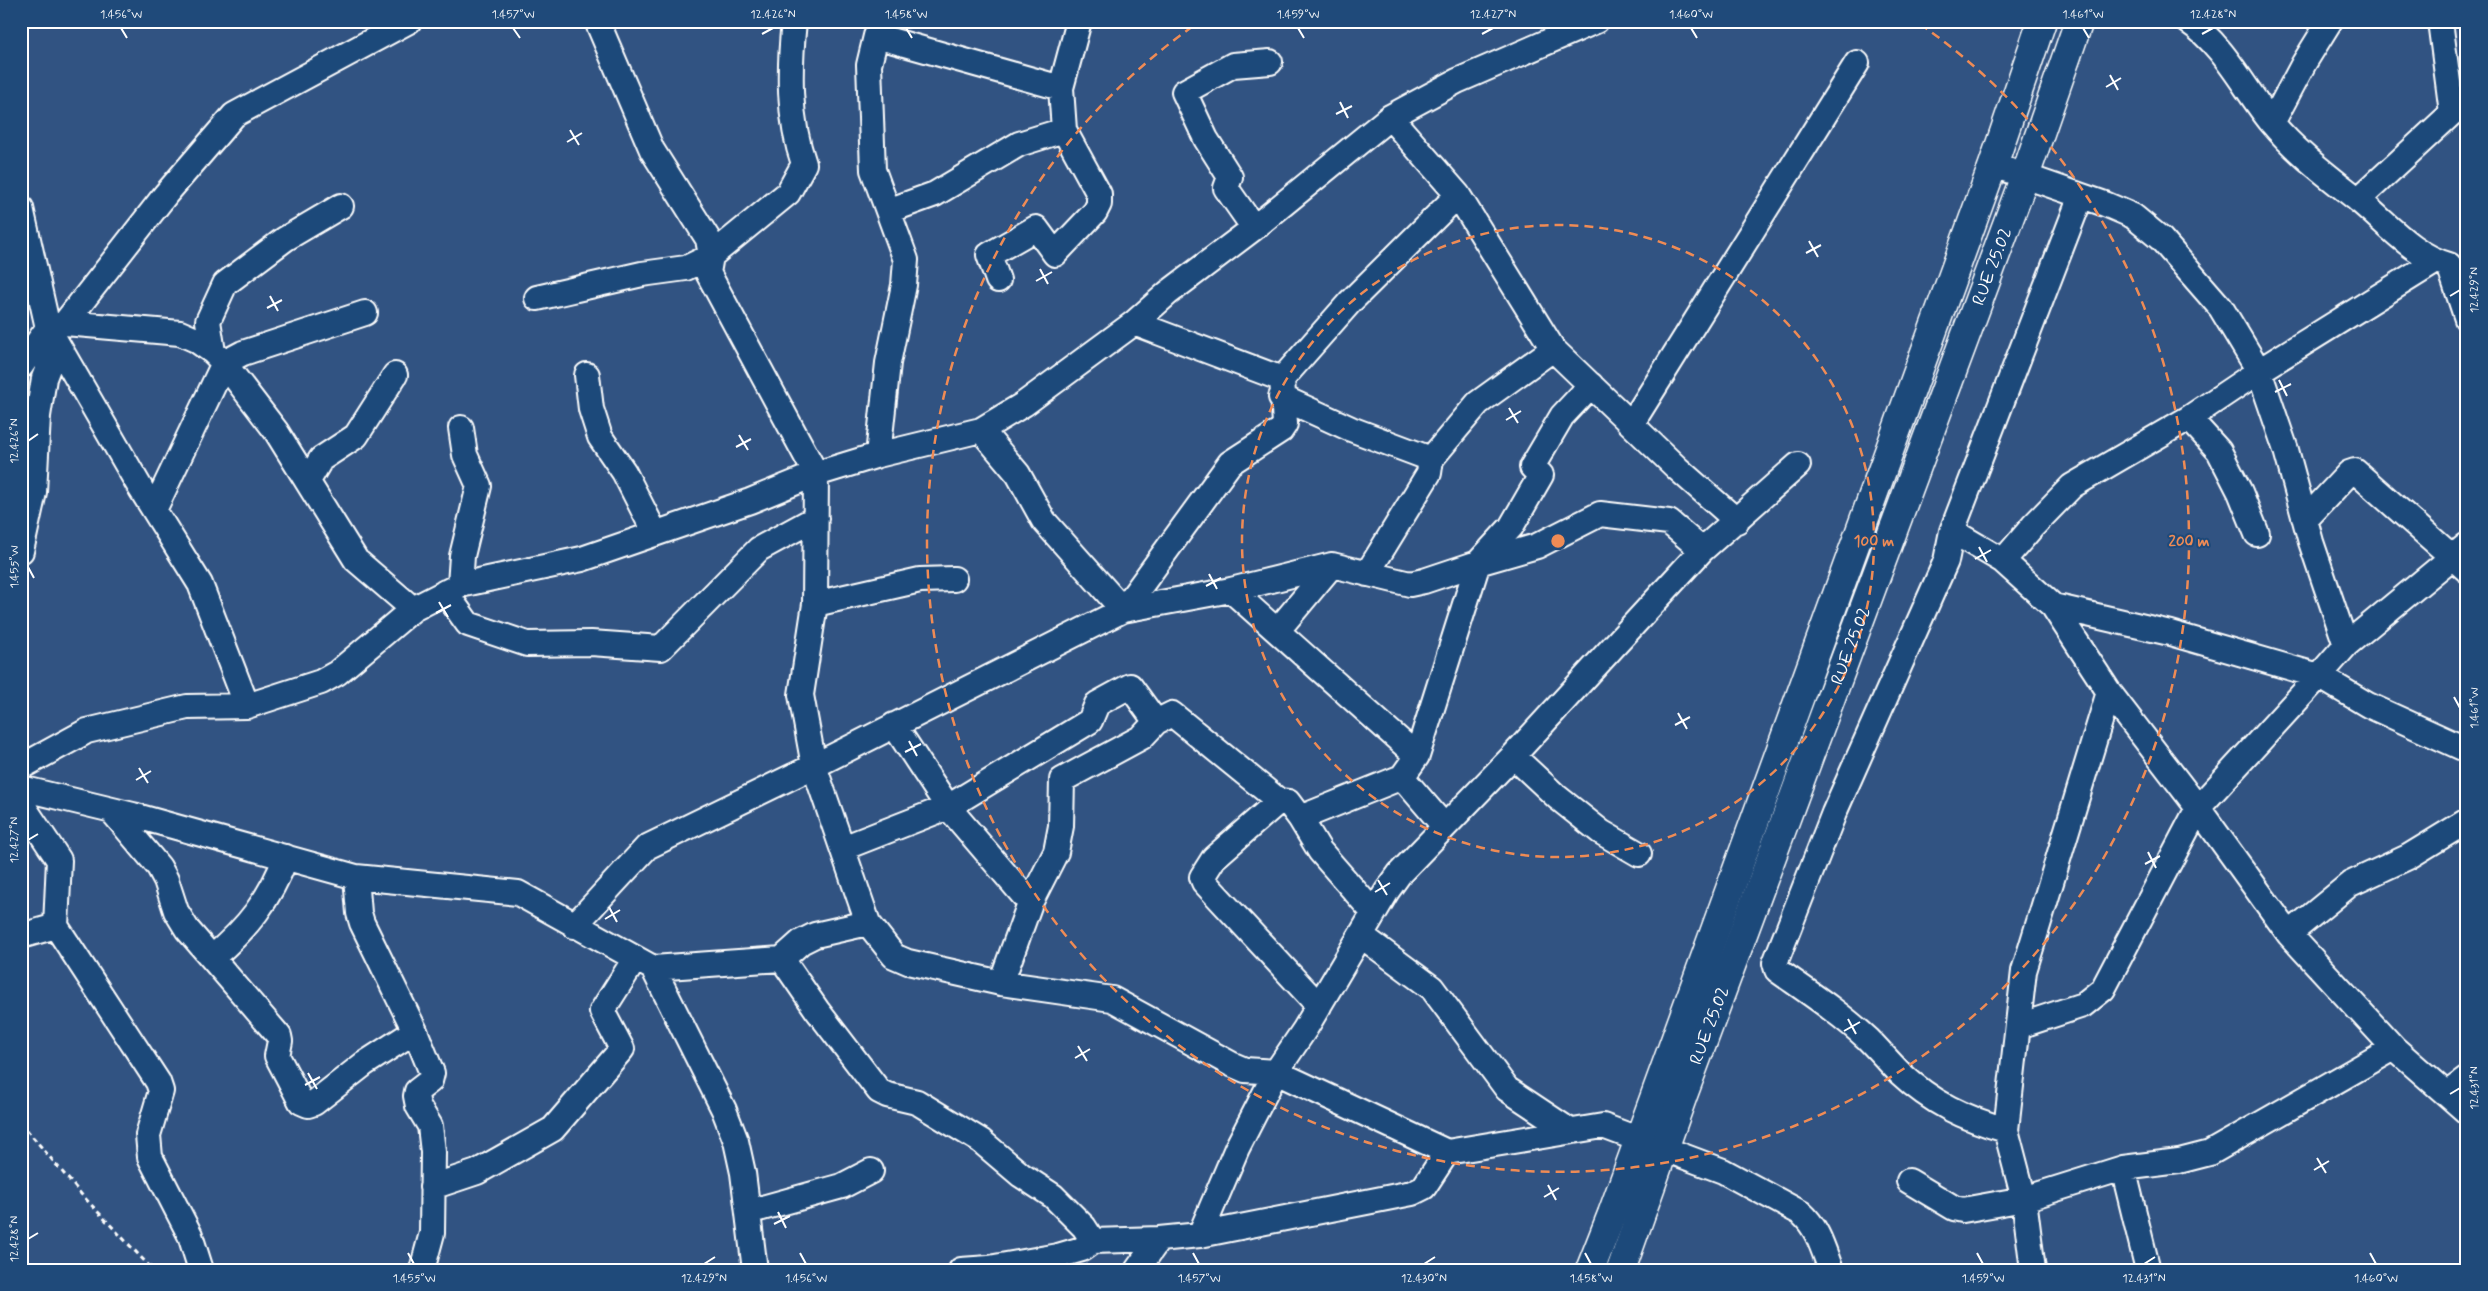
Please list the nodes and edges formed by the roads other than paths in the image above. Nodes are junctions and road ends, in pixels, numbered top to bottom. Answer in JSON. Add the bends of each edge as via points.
{"nodes":[{"id":1,"x":409,"y":21,"type":"edge"},
{"id":2,"x":597,"y":21,"type":"edge"},
{"id":3,"x":794,"y":21,"type":"edge"},
{"id":4,"x":1080,"y":21,"type":"edge"},
{"id":5,"x":1596,"y":21,"type":"edge"},
{"id":6,"x":2042,"y":21,"type":"edge"},
{"id":7,"x":2079,"y":21,"type":"edge"},
{"id":8,"x":2188,"y":21,"type":"edge"},
{"id":9,"x":2330,"y":21,"type":"edge"},
{"id":10,"x":2440,"y":21,"type":"edge"},
{"id":11,"x":879,"y":28,"type":"edge"},
{"id":12,"x":1270,"y":62,"type":"dead end"},
{"id":13,"x":1857,"y":64,"type":"dead end"},
{"id":14,"x":1061,"y":88,"type":"junction"},
{"id":15,"x":2460,"y":108,"type":"edge"},
{"id":16,"x":1390,"y":117,"type":"junction"},
{"id":17,"x":2272,"y":122,"type":"junction"},
{"id":18,"x":1064,"y":130,"type":"junction"},
{"id":19,"x":1993,"y":165,"type":"junction"},
{"id":20,"x":2025,"y":176,"type":"junction"},
{"id":21,"x":1458,"y":195,"type":"junction"},
{"id":22,"x":2081,"y":196,"type":"junction"},
{"id":23,"x":2358,"y":200,"type":"junction"},
{"id":24,"x":341,"y":206,"type":"dead end"},
{"id":25,"x":21,"y":208,"type":"edge"},
{"id":26,"x":888,"y":211,"type":"junction"},
{"id":27,"x":1254,"y":228,"type":"junction"},
{"id":28,"x":711,"y":256,"type":"junction"},
{"id":29,"x":2456,"y":267,"type":"edge"},
{"id":30,"x":998,"y":280,"type":"dead end"},
{"id":31,"x":537,"y":298,"type":"dead end"},
{"id":32,"x":365,"y":313,"type":"dead end"},
{"id":33,"x":2466,"y":316,"type":"edge"},
{"id":34,"x":1134,"y":323,"type":"junction"},
{"id":35,"x":56,"y":326,"type":"junction"},
{"id":36,"x":1553,"y":349,"type":"junction"},
{"id":37,"x":60,"y":351,"type":"junction"},
{"id":38,"x":219,"y":358,"type":"junction"},
{"id":39,"x":21,"y":366,"type":"edge"},
{"id":40,"x":2259,"y":371,"type":"junction"},
{"id":41,"x":395,"y":375,"type":"dead end"},
{"id":42,"x":587,"y":375,"type":"dead end"},
{"id":43,"x":1590,"y":385,"type":"junction"},
{"id":44,"x":1281,"y":388,"type":"junction"},
{"id":45,"x":2189,"y":418,"type":"junction"},
{"id":46,"x":1632,"y":423,"type":"junction"},
{"id":47,"x":461,"y":428,"type":"dead end"},
{"id":48,"x":980,"y":430,"type":"junction"},
{"id":49,"x":878,"y":456,"type":"junction"},
{"id":50,"x":1431,"y":458,"type":"junction"},
{"id":51,"x":1798,"y":465,"type":"dead end"},
{"id":52,"x":816,"y":474,"type":"junction"},
{"id":53,"x":308,"y":481,"type":"junction"},
{"id":54,"x":154,"y":510,"type":"junction"},
{"id":55,"x":816,"y":518,"type":"junction"},
{"id":56,"x":2305,"y":520,"type":"junction"},
{"id":57,"x":1737,"y":521,"type":"junction"},
{"id":58,"x":1952,"y":530,"type":"junction"},
{"id":59,"x":655,"y":534,"type":"junction"},
{"id":60,"x":2257,"y":534,"type":"dead end"},
{"id":61,"x":22,"y":547,"type":"edge"},
{"id":62,"x":1702,"y":550,"type":"junction"},
{"id":63,"x":2462,"y":557,"type":"edge"},
{"id":64,"x":2003,"y":561,"type":"junction"},
{"id":65,"x":1478,"y":563,"type":"junction"},
{"id":66,"x":1332,"y":565,"type":"junction"},
{"id":67,"x":1367,"y":574,"type":"junction"},
{"id":68,"x":954,"y":579,"type":"dead end"},
{"id":69,"x":452,"y":589,"type":"junction"},
{"id":70,"x":1231,"y":590,"type":"junction"},
{"id":71,"x":815,"y":604,"type":"junction"},
{"id":72,"x":2053,"y":606,"type":"junction"},
{"id":73,"x":413,"y":609,"type":"junction"},
{"id":74,"x":1123,"y":610,"type":"junction"},
{"id":75,"x":1277,"y":631,"type":"junction"},
{"id":76,"x":2346,"y":644,"type":"junction"},
{"id":77,"x":2319,"y":676,"type":"junction"},
{"id":78,"x":2109,"y":692,"type":"junction"},
{"id":79,"x":247,"y":706,"type":"junction"},
{"id":80,"x":1156,"y":722,"type":"junction"},
{"id":81,"x":894,"y":725,"type":"junction"},
{"id":82,"x":2467,"y":750,"type":"edge"},
{"id":83,"x":1417,"y":756,"type":"junction"},
{"id":84,"x":1513,"y":756,"type":"junction"},
{"id":85,"x":814,"y":766,"type":"junction"},
{"id":86,"x":21,"y":767,"type":"edge"},
{"id":87,"x":1402,"y":777,"type":"junction"},
{"id":88,"x":21,"y":788,"type":"edge"},
{"id":89,"x":1279,"y":801,"type":"junction"},
{"id":90,"x":21,"y":803,"type":"edge"},
{"id":91,"x":948,"y":807,"type":"junction"},
{"id":92,"x":2198,"y":808,"type":"junction"},
{"id":93,"x":111,"y":810,"type":"junction"},
{"id":94,"x":1300,"y":818,"type":"junction"},
{"id":95,"x":2467,"y":821,"type":"edge"},
{"id":96,"x":1444,"y":826,"type":"junction"},
{"id":97,"x":843,"y":848,"type":"junction"},
{"id":98,"x":1639,"y":854,"type":"dead end"},
{"id":99,"x":286,"y":857,"type":"junction"},
{"id":100,"x":356,"y":877,"type":"junction"},
{"id":101,"x":1030,"y":903,"type":"junction"},
{"id":102,"x":1374,"y":913,"type":"junction"},
{"id":103,"x":868,"y":923,"type":"junction"},
{"id":104,"x":56,"y":926,"type":"junction"},
{"id":105,"x":574,"y":926,"type":"junction"},
{"id":106,"x":2289,"y":934,"type":"junction"},
{"id":107,"x":21,"y":936,"type":"edge"},
{"id":108,"x":1362,"y":936,"type":"junction"},
{"id":109,"x":213,"y":957,"type":"junction"},
{"id":110,"x":782,"y":959,"type":"junction"},
{"id":111,"x":644,"y":964,"type":"junction"},
{"id":112,"x":1001,"y":983,"type":"junction"},
{"id":113,"x":1319,"y":1006,"type":"junction"},
{"id":114,"x":2019,"y":1026,"type":"junction"},
{"id":115,"x":415,"y":1031,"type":"junction"},
{"id":116,"x":2394,"y":1048,"type":"junction"},
{"id":117,"x":1276,"y":1072,"type":"junction"},
{"id":118,"x":2467,"y":1079,"type":"edge"},
{"id":119,"x":2448,"y":1093,"type":"junction"},
{"id":120,"x":2467,"y":1112,"type":"edge"},
{"id":121,"x":2006,"y":1130,"type":"junction"},
{"id":122,"x":1570,"y":1131,"type":"junction"},
{"id":123,"x":1638,"y":1139,"type":"junction"},
{"id":124,"x":1666,"y":1148,"type":"junction"},
{"id":125,"x":1447,"y":1152,"type":"junction"},
{"id":126,"x":2123,"y":1168,"type":"junction"},
{"id":127,"x":871,"y":1170,"type":"dead end"},
{"id":128,"x":1909,"y":1181,"type":"dead end"},
{"id":129,"x":432,"y":1187,"type":"junction"},
{"id":130,"x":2024,"y":1199,"type":"junction"},
{"id":131,"x":748,"y":1212,"type":"junction"},
{"id":132,"x":1200,"y":1235,"type":"junction"},
{"id":133,"x":1159,"y":1239,"type":"junction"},
{"id":134,"x":1093,"y":1241,"type":"junction"},
{"id":135,"x":1830,"y":1269,"type":"edge"},
{"id":136,"x":201,"y":1270,"type":"edge"},
{"id":137,"x":422,"y":1270,"type":"edge"},
{"id":138,"x":755,"y":1270,"type":"edge"},
{"id":139,"x":961,"y":1270,"type":"edge"},
{"id":140,"x":1137,"y":1270,"type":"edge"},
{"id":141,"x":1590,"y":1270,"type":"edge"},
{"id":142,"x":1621,"y":1270,"type":"edge"},
{"id":143,"x":2032,"y":1270,"type":"edge"},
{"id":144,"x":2148,"y":1270,"type":"edge"}],
"edges":[{"from":1,"to":35,"type":"street","via":[[234,115]]},
{"from":2,"to":28,"type":"street","via":[[652,150],[702,227],[710,244]]},
{"from":3,"to":28,"type":"street","via":[[791,98],[794,133],[804,164],[788,194]]},
{"from":4,"to":14,"type":"street"},
{"from":5,"to":16,"type":"street","via":[[1457,81]]},
{"from":6,"to":19,"type":"main road"},
{"from":7,"to":20,"type":"main road","name":"RUE 25.02"},
{"from":8,"to":17,"type":"street","via":[[2210,38]]},
{"from":9,"to":17,"type":"street"},
{"from":10,"to":15,"type":"street"},
{"from":11,"to":14,"type":"street"},
{"from":11,"to":26,"type":"street","via":[[868,78],[873,170]]},
{"from":12,"to":27,"type":"street","via":[[1233,65],[1184,92],[1206,139],[1230,178],[1226,188]]},
{"from":13,"to":46,"type":"street"},
{"from":14,"to":18,"type":"street"},
{"from":15,"to":23,"type":"street"},
{"from":16,"to":21,"type":"street"},
{"from":16,"to":27,"type":"street"},
{"from":17,"to":23,"type":"street","via":[[2292,146]]},
{"from":18,"to":26,"type":"street","via":[[1019,144],[935,194]]},
{"from":18,"to":30,"type":"street","via":[[1099,194],[1099,204],[1055,254],[1036,228],[989,256]]},
{"from":19,"to":20,"type":"street"},
{"from":19,"to":123,"type":"main road"},
{"from":20,"to":22,"type":"street"},
{"from":20,"to":124,"type":"main road","name":"RUE 25.02"},
{"from":21,"to":36,"type":"street"},
{"from":21,"to":44,"type":"street","via":[[1350,302]]},
{"from":22,"to":40,"type":"street","via":[[2132,216],[2161,239],[2220,308]]},
{"from":22,"to":58,"type":"street"},
{"from":23,"to":29,"type":"street","via":[[2404,240]]},
{"from":24,"to":38,"type":"street","via":[[285,239],[225,284],[208,321]]},
{"from":25,"to":35,"type":"street"},
{"from":26,"to":49,"type":"street","via":[[906,260],[888,363]]},
{"from":27,"to":34,"type":"street"},
{"from":28,"to":31,"type":"street","via":[[686,268],[642,274]]},
{"from":28,"to":52,"type":"street","via":[[708,273]]},
{"from":29,"to":33,"type":"street"},
{"from":29,"to":40,"type":"street"},
{"from":32,"to":38,"type":"street"},
{"from":34,"to":44,"type":"street"},
{"from":34,"to":48,"type":"street","via":[[1024,404]]},
{"from":35,"to":37,"type":"street"},
{"from":35,"to":38,"type":"street","via":[[180,333],[196,340]]},
{"from":35,"to":39,"type":"street"},
{"from":36,"to":43,"type":"street"},
{"from":36,"to":50,"type":"street","via":[[1478,403]]},
{"from":37,"to":54,"type":"street"},
{"from":37,"to":61,"type":"street","via":[[44,378],[38,416],[34,492]]},
{"from":38,"to":53,"type":"street","via":[[276,431]]},
{"from":38,"to":54,"type":"street"},
{"from":40,"to":45,"type":"street"},
{"from":40,"to":56,"type":"street"},
{"from":41,"to":53,"type":"street","via":[[356,436],[321,459]]},
{"from":42,"to":59,"type":"street","via":[[591,409],[600,437],[624,472]]},
{"from":43,"to":46,"type":"street"},
{"from":43,"to":65,"type":"street","via":[[1562,416],[1532,467],[1540,475],[1511,527]]},
{"from":44,"to":50,"type":"street","via":[[1351,429]]},
{"from":44,"to":74,"type":"street","via":[[1285,424],[1281,430],[1230,463]]},
{"from":45,"to":60,"type":"street","via":[[2219,451]]},
{"from":45,"to":64,"type":"street","via":[[2072,486]]},
{"from":46,"to":57,"type":"street"},
{"from":47,"to":69,"type":"street","via":[[465,455],[479,486]]},
{"from":48,"to":49,"type":"street"},
{"from":48,"to":74,"type":"street","via":[[1018,474],[1044,521]]},
{"from":49,"to":52,"type":"street"},
{"from":50,"to":67,"type":"street","via":[[1429,473]]},
{"from":51,"to":57,"type":"street"},
{"from":52,"to":55,"type":"street"},
{"from":52,"to":59,"type":"street"},
{"from":53,"to":73,"type":"street","via":[[356,560]]},
{"from":54,"to":79,"type":"street","via":[[200,584]]},
{"from":55,"to":69,"type":"street","via":[[759,549],[661,648],[591,643],[527,644],[468,624]]},
{"from":55,"to":71,"type":"street"},
{"from":56,"to":63,"type":"street","via":[[2349,473],[2355,471]]},
{"from":56,"to":76,"type":"street"},
{"from":57,"to":62,"type":"street"},
{"from":58,"to":64,"type":"street"},
{"from":58,"to":121,"type":"street","via":[[1946,561],[1834,813],[1775,963],[1777,970],[1841,1016],[1900,1073],[1928,1095],[1971,1120]]},
{"from":59,"to":69,"type":"street","via":[[582,559]]},
{"from":62,"to":65,"type":"street","via":[[1669,522],[1600,514],[1537,546]]},
{"from":62,"to":84,"type":"street"},
{"from":63,"to":76,"type":"street"},
{"from":64,"to":72,"type":"street"},
{"from":65,"to":67,"type":"street","via":[[1410,584]]},
{"from":65,"to":83,"type":"street"},
{"from":66,"to":67,"type":"street"},
{"from":66,"to":70,"type":"street"},
{"from":66,"to":75,"type":"street"},
{"from":68,"to":71,"type":"street","via":[[920,580]]},
{"from":69,"to":73,"type":"street"},
{"from":70,"to":74,"type":"street"},
{"from":70,"to":75,"type":"street"},
{"from":71,"to":85,"type":"street","via":[[801,695]]},
{"from":72,"to":77,"type":"street","via":[[2170,633]]},
{"from":72,"to":78,"type":"street"},
{"from":73,"to":79,"type":"street","via":[[337,673],[321,682]]},
{"from":74,"to":81,"type":"street"},
{"from":75,"to":83,"type":"street"},
{"from":76,"to":77,"type":"street"},
{"from":77,"to":82,"type":"street","via":[[2368,705]]},
{"from":77,"to":92,"type":"street"},
{"from":78,"to":92,"type":"street"},
{"from":78,"to":114,"type":"street","via":[[2024,971]]},
{"from":79,"to":86,"type":"street","via":[[188,707],[87,731]]},
{"from":80,"to":89,"type":"street","via":[[1172,714]]},
{"from":80,"to":91,"type":"street","via":[[1130,686],[1097,704],[1090,721]]},
{"from":80,"to":101,"type":"street","via":[[1142,737],[1062,780],[1061,826],[1056,852]]},
{"from":81,"to":85,"type":"street"},
{"from":81,"to":91,"type":"street"},
{"from":83,"to":87,"type":"street"},
{"from":84,"to":96,"type":"street"},
{"from":84,"to":98,"type":"street","via":[[1601,832]]},
{"from":85,"to":97,"type":"street"},
{"from":85,"to":105,"type":"street","via":[[647,847]]},
{"from":87,"to":94,"type":"street"},
{"from":87,"to":96,"type":"street"},
{"from":88,"to":93,"type":"street"},
{"from":89,"to":94,"type":"street","via":[[1288,802]]},
{"from":89,"to":113,"type":"street","via":[[1214,858],[1202,877]]},
{"from":90,"to":104,"type":"street","via":[[59,860]]},
{"from":91,"to":97,"type":"street"},
{"from":91,"to":101,"type":"street"},
{"from":92,"to":106,"type":"street"},
{"from":92,"to":114,"type":"street","via":[[2103,989],[2083,1006]]},
{"from":93,"to":99,"type":"street"},
{"from":93,"to":109,"type":"street","via":[[159,867],[187,929]]},
{"from":94,"to":102,"type":"street","via":[[1320,851]]},
{"from":95,"to":106,"type":"street","via":[[2408,857],[2350,884]]},
{"from":96,"to":102,"type":"street","via":[[1400,873]]},
{"from":97,"to":103,"type":"street"},
{"from":99,"to":100,"type":"street"},
{"from":99,"to":109,"type":"street","via":[[278,879],[255,916]]},
{"from":100,"to":105,"type":"street","via":[[518,893]]},
{"from":100,"to":115,"type":"street","via":[[362,923]]},
{"from":101,"to":112,"type":"street"},
{"from":102,"to":108,"type":"street"},
{"from":103,"to":110,"type":"street","via":[[815,935],[801,942]]},
{"from":103,"to":112,"type":"street","via":[[894,956]]},
{"from":104,"to":107,"type":"street"},
{"from":104,"to":136,"type":"street","via":[[158,1082],[161,1091],[148,1136],[150,1157],[190,1235]]},
{"from":105,"to":111,"type":"street"},
{"from":106,"to":116,"type":"street"},
{"from":108,"to":113,"type":"street"},
{"from":108,"to":122,"type":"street","via":[[1432,988],[1507,1088]]},
{"from":109,"to":115,"type":"street","via":[[279,1036],[277,1056],[304,1104],[314,1103],[364,1064]]},
{"from":110,"to":111,"type":"street"},
{"from":110,"to":134,"type":"street","via":[[879,1091],[917,1102],[981,1141],[1021,1175],[1053,1196],[1084,1227]]},
{"from":111,"to":129,"type":"street","via":[[602,1011],[622,1049],[562,1120],[553,1129],[477,1172]]},
{"from":111,"to":131,"type":"street","via":[[724,1110],[736,1141]]},
{"from":112,"to":117,"type":"street","via":[[1112,999],[1230,1064],[1244,1070]]},
{"from":113,"to":117,"type":"street"},
{"from":114,"to":121,"type":"street"},
{"from":115,"to":129,"type":"street","via":[[432,1073],[430,1081],[417,1091],[416,1096],[430,1126]]},
{"from":116,"to":119,"type":"street"},
{"from":116,"to":126,"type":"street","via":[[2210,1153],[2179,1161]]},
{"from":117,"to":125,"type":"street"},
{"from":117,"to":132,"type":"street","via":[[1236,1148]]},
{"from":118,"to":119,"type":"street"},
{"from":119,"to":120,"type":"street"},
{"from":121,"to":130,"type":"street"},
{"from":122,"to":123,"type":"street","via":[[1603,1126]]},
{"from":122,"to":125,"type":"street"},
{"from":123,"to":124,"type":"street"},
{"from":123,"to":141,"type":"main road"},
{"from":124,"to":135,"type":"street","via":[[1723,1171],[1801,1213],[1816,1232]]},
{"from":124,"to":142,"type":"main road","name":"RUE 25.02"},
{"from":125,"to":132,"type":"street","via":[[1424,1187],[1412,1193]]},
{"from":126,"to":130,"type":"street"},
{"from":126,"to":144,"type":"street"},
{"from":127,"to":131,"type":"street","via":[[842,1186]]},
{"from":128,"to":130,"type":"street","via":[[1954,1208],[1964,1210]]},
{"from":129,"to":137,"type":"street","via":[[432,1233]]},
{"from":130,"to":143,"type":"street"},
{"from":131,"to":138,"type":"street"},
{"from":132,"to":133,"type":"street"},
{"from":133,"to":134,"type":"street"},
{"from":133,"to":140,"type":"street"},
{"from":134,"to":139,"type":"street","via":[[1082,1249],[1058,1256]]}]}
